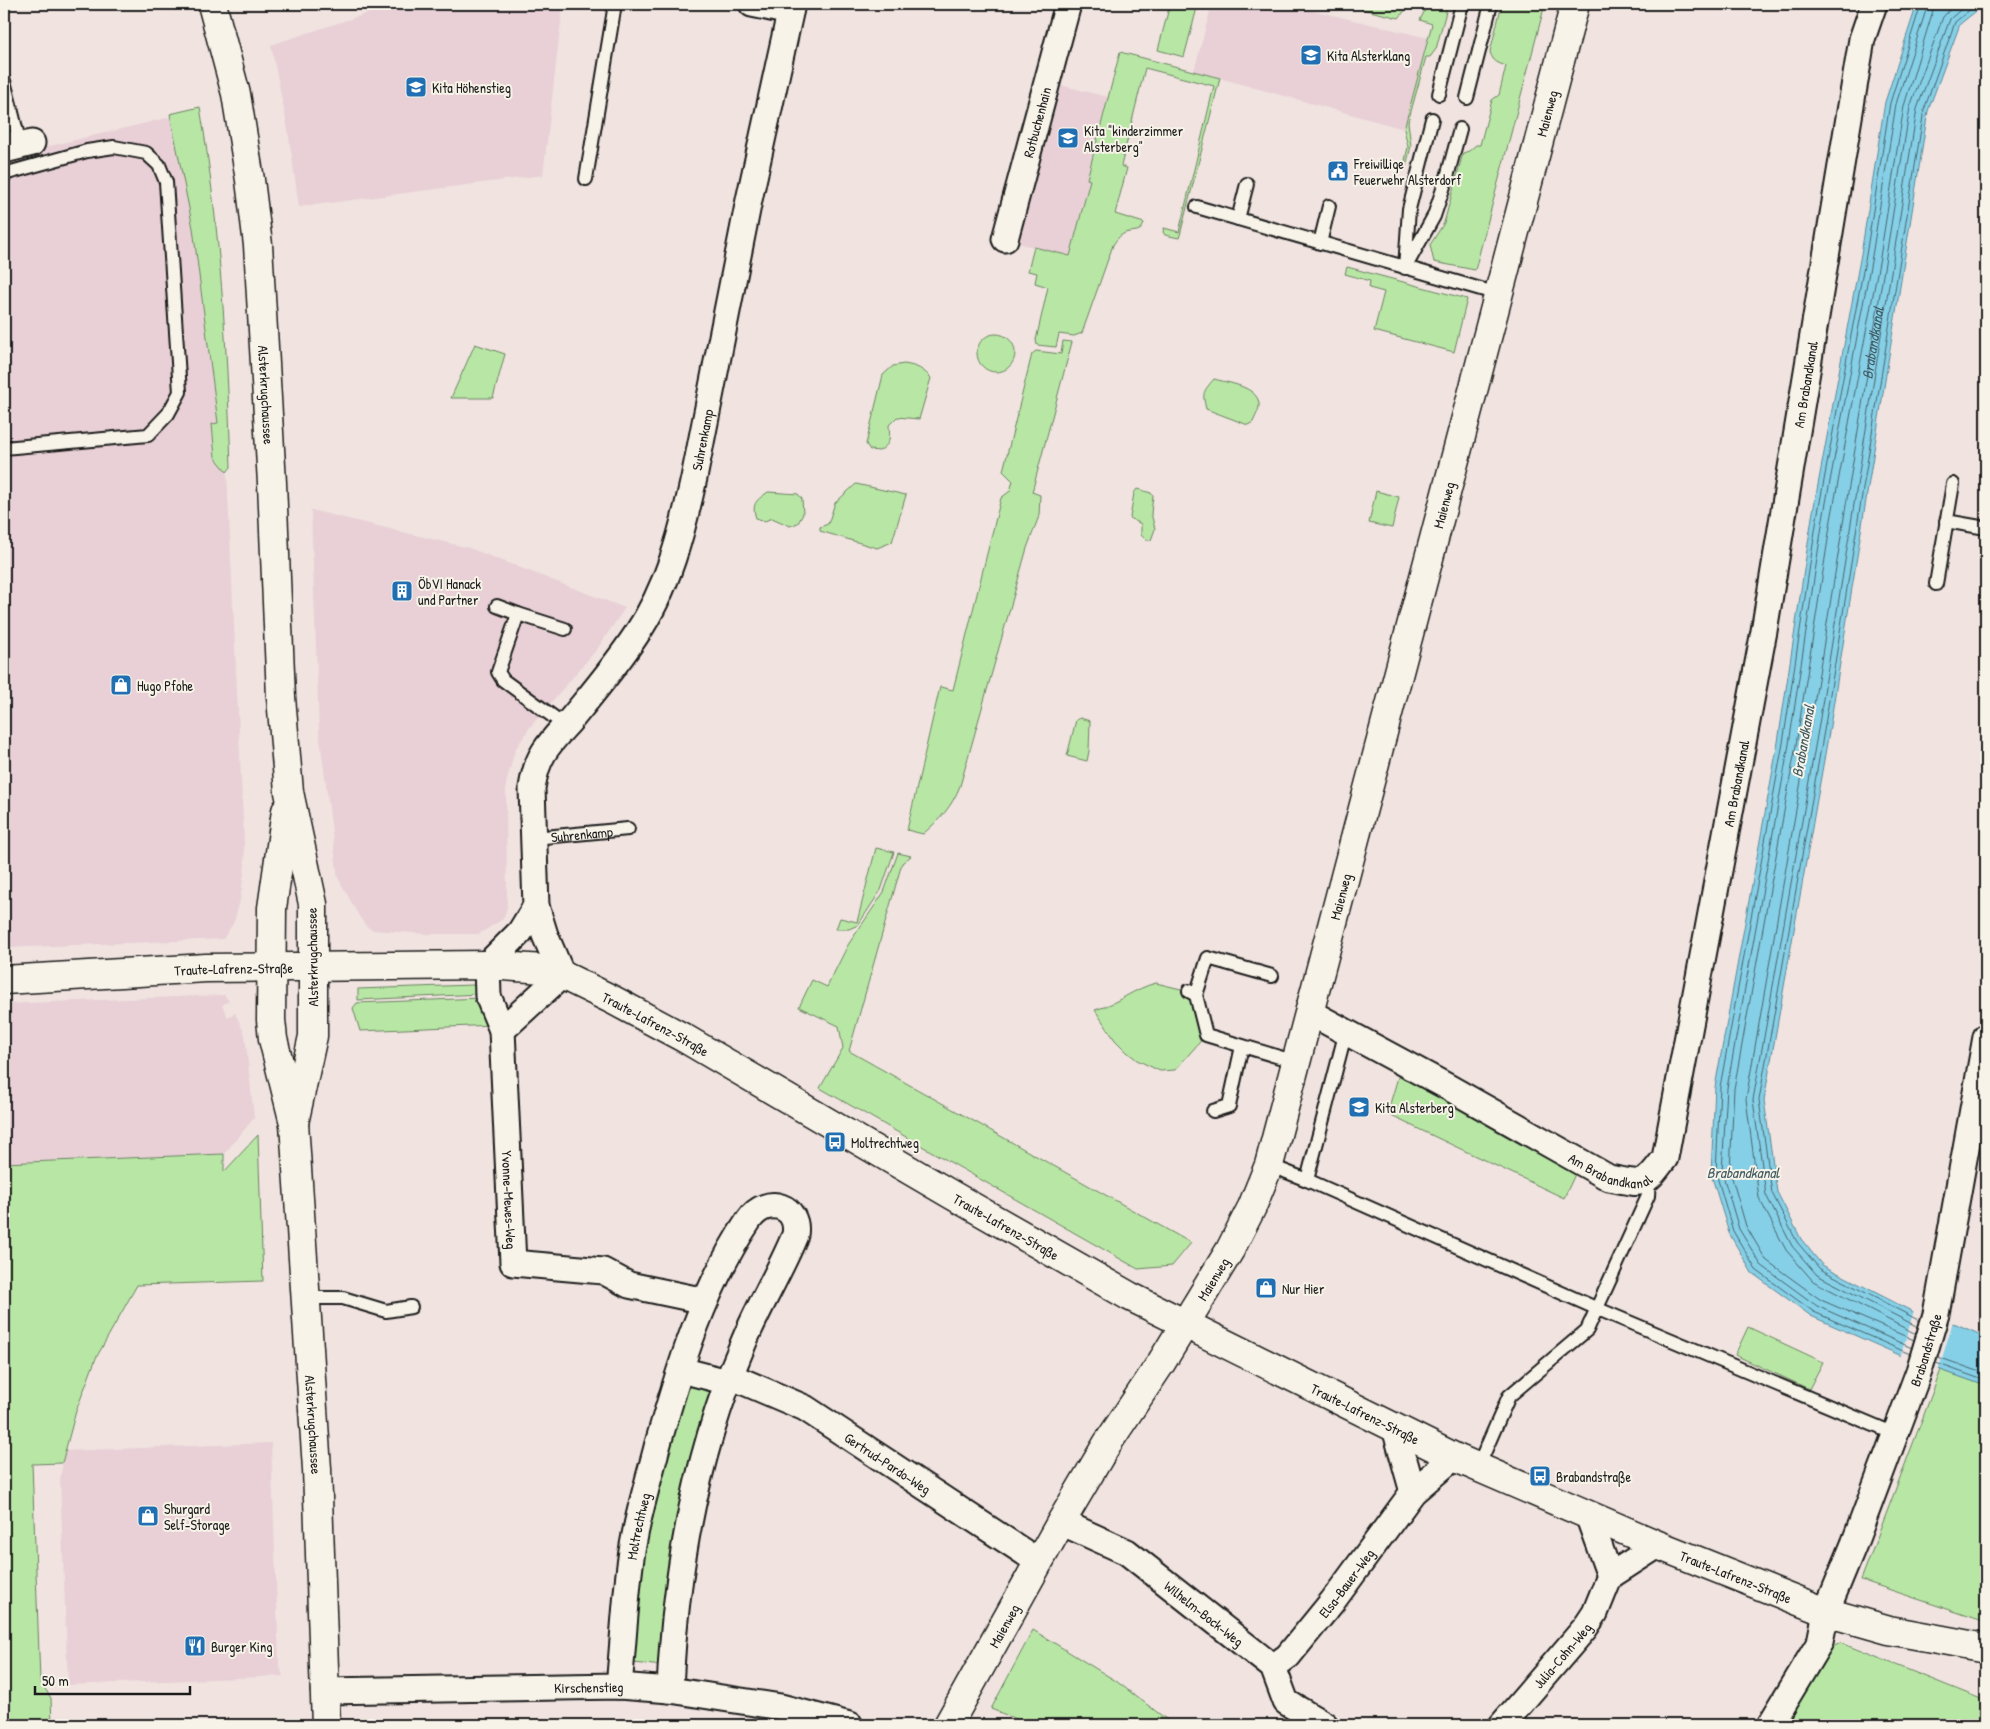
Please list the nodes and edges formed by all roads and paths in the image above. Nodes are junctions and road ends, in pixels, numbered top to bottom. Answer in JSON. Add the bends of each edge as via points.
{"nodes":[{"id":1,"x":212,"y":4,"type":"edge"},
{"id":2,"x":615,"y":4,"type":"edge"},
{"id":3,"x":752,"y":4,"type":"edge"},
{"id":4,"x":1068,"y":4,"type":"edge"},
{"id":5,"x":1462,"y":4,"type":"edge"},
{"id":6,"x":1491,"y":4,"type":"edge"},
{"id":7,"x":1576,"y":4,"type":"edge"},
{"id":8,"x":1874,"y":4,"type":"edge"},
{"id":9,"x":791,"y":8,"type":"edge"},
{"id":10,"x":4,"y":81,"type":"edge"},
{"id":11,"x":1439,"y":94,"type":"dead end"},
{"id":12,"x":1467,"y":98,"type":"dead end"},
{"id":13,"x":1432,"y":119,"type":"dead end"},
{"id":14,"x":1460,"y":129,"type":"dead end"},
{"id":15,"x":32,"y":143,"type":"dead end"},
{"id":16,"x":6,"y":150,"type":"edge"},
{"id":17,"x":4,"y":174,"type":"edge"},
{"id":18,"x":586,"y":179,"type":"dead end"},
{"id":19,"x":1247,"y":184,"type":"dead end"},
{"id":20,"x":1330,"y":206,"type":"dead end"},
{"id":21,"x":1196,"y":207,"type":"dead end"},
{"id":22,"x":1238,"y":219,"type":"junction"},
{"id":23,"x":1005,"y":239,"type":"dead end"},
{"id":24,"x":1320,"y":243,"type":"junction"},
{"id":25,"x":1405,"y":268,"type":"junction"},
{"id":26,"x":1498,"y":294,"type":"junction"},
{"id":27,"x":4,"y":448,"type":"edge"},
{"id":28,"x":1953,"y":484,"type":"dead end"},
{"id":29,"x":1946,"y":521,"type":"junction"},
{"id":30,"x":1986,"y":528,"type":"edge"},
{"id":31,"x":1936,"y":584,"type":"dead end"},
{"id":32,"x":497,"y":606,"type":"dead end"},
{"id":33,"x":518,"y":614,"type":"junction"},
{"id":34,"x":565,"y":629,"type":"dead end"},
{"id":35,"x":566,"y":726,"type":"junction"},
{"id":36,"x":289,"y":792,"type":"junction"},
{"id":37,"x":628,"y":829,"type":"dead end"},
{"id":38,"x":534,"y":838,"type":"junction"},
{"id":39,"x":536,"y":906,"type":"junction"},
{"id":40,"x":486,"y":965,"type":"junction"},
{"id":41,"x":270,"y":967,"type":"junction"},
{"id":42,"x":314,"y":967,"type":"junction"},
{"id":43,"x":562,"y":975,"type":"junction"},
{"id":44,"x":1272,"y":976,"type":"dead end"},
{"id":45,"x":4,"y":980,"type":"edge"},
{"id":46,"x":1309,"y":1012,"type":"junction"},
{"id":47,"x":502,"y":1030,"type":"junction"},
{"id":48,"x":1346,"y":1031,"type":"junction"},
{"id":49,"x":1986,"y":1038,"type":"edge"},
{"id":50,"x":1242,"y":1046,"type":"junction"},
{"id":51,"x":1296,"y":1062,"type":"junction"},
{"id":52,"x":1213,"y":1111,"type":"dead end"},
{"id":53,"x":294,"y":1122,"type":"junction"},
{"id":54,"x":1268,"y":1165,"type":"junction"},
{"id":55,"x":1649,"y":1179,"type":"junction"},
{"id":56,"x":1306,"y":1180,"type":"junction"},
{"id":57,"x":306,"y":1298,"type":"junction"},
{"id":58,"x":705,"y":1301,"type":"junction"},
{"id":59,"x":410,"y":1307,"type":"dead end"},
{"id":60,"x":1598,"y":1309,"type":"junction"},
{"id":61,"x":1185,"y":1324,"type":"junction"},
{"id":62,"x":681,"y":1370,"type":"junction"},
{"id":63,"x":729,"y":1379,"type":"junction"},
{"id":64,"x":1395,"y":1428,"type":"junction"},
{"id":65,"x":1895,"y":1434,"type":"junction"},
{"id":66,"x":1466,"y":1462,"type":"junction"},
{"id":67,"x":1413,"y":1492,"type":"junction"},
{"id":68,"x":1588,"y":1515,"type":"junction"},
{"id":69,"x":1061,"y":1522,"type":"junction"},
{"id":70,"x":1658,"y":1545,"type":"junction"},
{"id":71,"x":1039,"y":1562,"type":"junction"},
{"id":72,"x":1610,"y":1576,"type":"junction"},
{"id":73,"x":1826,"y":1612,"type":"junction"},
{"id":74,"x":1986,"y":1648,"type":"edge"},
{"id":75,"x":1273,"y":1668,"type":"junction"},
{"id":76,"x":619,"y":1686,"type":"junction"},
{"id":77,"x":670,"y":1690,"type":"junction"},
{"id":78,"x":324,"y":1691,"type":"junction"},
{"id":79,"x":1312,"y":1722,"type":"edge"},
{"id":80,"x":326,"y":1725,"type":"edge"},
{"id":81,"x":850,"y":1725,"type":"edge"},
{"id":82,"x":948,"y":1725,"type":"edge"},
{"id":83,"x":1502,"y":1725,"type":"edge"},
{"id":84,"x":1770,"y":1725,"type":"edge"}],
"edges":[{"from":1,"to":36,"type":"main road","name":"Alsterkrugchaussee","via":[[236,94],[258,245],[281,696]]},
{"from":2,"to":18,"type":"lane"},
{"from":3,"to":9,"type":"street"},
{"from":4,"to":23,"type":"street","name":"Rotbuchenhain"},
{"from":5,"to":11,"type":"lane"},
{"from":6,"to":12,"type":"lane"},
{"from":7,"to":26,"type":"main road","name":"Maienweg"},
{"from":8,"to":55,"type":"street","name":"Am Brabandkanal","via":[[1862,39],[1764,631],[1667,1148],[1665,1158]]},
{"from":9,"to":35,"type":"street","name":"Suhrenkamp","via":[[694,478],[675,552],[658,596],[638,633]]},
{"from":10,"to":16,"type":"lane","via":[[17,132]]},
{"from":13,"to":25,"type":"lane","via":[[1409,208]]},
{"from":14,"to":25,"type":"lane","via":[[1434,216]]},
{"from":15,"to":16,"type":"street"},
{"from":17,"to":27,"type":"lane","via":[[87,151],[114,147],[146,154],[159,165],[166,182],[180,392],[168,414],[148,435]]},
{"from":19,"to":22,"type":"lane"},
{"from":20,"to":24,"type":"lane"},
{"from":21,"to":22,"type":"lane"},
{"from":22,"to":24,"type":"lane"},
{"from":24,"to":25,"type":"lane"},
{"from":25,"to":26,"type":"lane"},
{"from":26,"to":46,"type":"main road","name":"Maienweg"},
{"from":28,"to":29,"type":"lane"},
{"from":29,"to":30,"type":"lane"},
{"from":29,"to":31,"type":"lane"},
{"from":32,"to":33,"type":"lane"},
{"from":33,"to":34,"type":"lane"},
{"from":33,"to":35,"type":"lane","via":[[498,672],[503,680]]},
{"from":35,"to":38,"type":"street","name":"Suhrenkamp","via":[[544,751],[535,771],[532,788]]},
{"from":36,"to":41,"type":"main road","name":"Alsterkrugchaussee","via":[[272,908]]},
{"from":36,"to":42,"type":"main road","name":"Alsterkrugchaussee","via":[[312,904]]},
{"from":37,"to":38,"type":"lane","name":"Suhrenkamp"},
{"from":38,"to":39,"type":"street","name":"Suhrenkamp"},
{"from":39,"to":40,"type":"street","via":[[520,932]]},
{"from":39,"to":43,"type":"street","name":"Suhrenkamp"},
{"from":40,"to":42,"type":"main road","name":"Traute-Lafrenz-Straße"},
{"from":40,"to":43,"type":"main road","name":"Traute-Lafrenz-Straße","via":[[543,969]]},
{"from":40,"to":47,"type":"street","name":"Yvonne-Mewes-Weg","via":[[488,996]]},
{"from":41,"to":42,"type":"main road","name":"Traute-Lafrenz-Straße"},
{"from":41,"to":45,"type":"main road","name":"Traute-Lafrenz-Straße"},
{"from":41,"to":53,"type":"main road","name":"Alsterkrugchaussee","via":[[273,1039]]},
{"from":42,"to":53,"type":"main road","name":"Alsterkrugchaussee","via":[[313,1036]]},
{"from":43,"to":47,"type":"street"},
{"from":43,"to":61,"type":"main road","name":"Traute-Lafrenz-Straße","via":[[684,1038],[976,1209]]},
{"from":44,"to":50,"type":"lane","via":[[1208,958],[1193,993],[1206,1034]]},
{"from":46,"to":48,"type":"street","name":"Am Brabandkanal"},
{"from":46,"to":51,"type":"main road","name":"Maienweg"},
{"from":47,"to":58,"type":"street","name":"Yvonne-Mewes-Weg","via":[[513,1263],[603,1271],[629,1285]]},
{"from":48,"to":55,"type":"street","name":"Am Brabandkanal","via":[[1609,1178],[1637,1184]]},
{"from":48,"to":56,"type":"lane"},
{"from":49,"to":65,"type":"street","name":"Brabandstraße","via":[[1936,1314]]},
{"from":50,"to":51,"type":"lane"},
{"from":50,"to":52,"type":"lane","via":[[1230,1106]]},
{"from":51,"to":54,"type":"main road","name":"Maienweg"},
{"from":53,"to":57,"type":"main road","name":"Alsterkrugchaussee"},
{"from":54,"to":56,"type":"lane"},
{"from":54,"to":61,"type":"main road","name":"Maienweg","via":[[1242,1229]]},
{"from":55,"to":60,"type":"lane","via":[[1648,1196]]},
{"from":56,"to":60,"type":"lane"},
{"from":57,"to":59,"type":"lane","via":[[343,1298],[386,1311]]},
{"from":57,"to":78,"type":"main road","name":"Alsterkrugchaussee","via":[[317,1469]]},
{"from":58,"to":62,"type":"street","name":"Moltrechtweg"},
{"from":58,"to":63,"type":"street","name":"Moltrechtweg","via":[[753,1215],[761,1207],[771,1204],[787,1211],[794,1222],[795,1235]]},
{"from":60,"to":65,"type":"lane"},
{"from":60,"to":66,"type":"lane","via":[[1587,1330],[1509,1396]]},
{"from":61,"to":64,"type":"main road","name":"Traute-Lafrenz-Straße"},
{"from":61,"to":69,"type":"main road","name":"Maienweg"},
{"from":62,"to":63,"type":"street"},
{"from":62,"to":76,"type":"street","name":"Moltrechtweg","via":[[637,1523]]},
{"from":63,"to":71,"type":"street","name":"Gertrud-Pardo-Weg","via":[[805,1408]]},
{"from":63,"to":77,"type":"street","name":"Moltrechtweg","via":[[706,1446],[692,1505],[678,1590]]},
{"from":64,"to":66,"type":"main road","name":"Traute-Lafrenz-Straße"},
{"from":64,"to":67,"type":"street"},
{"from":65,"to":73,"type":"street","name":"Brabandstraße"},
{"from":66,"to":67,"type":"street","name":"Elsa-Bauer-Weg"},
{"from":66,"to":68,"type":"main road","name":"Traute-Lafrenz-Straße"},
{"from":67,"to":75,"type":"street","name":"Elsa-Bauer-Weg","via":[[1313,1625],[1288,1656]]},
{"from":68,"to":70,"type":"main road","name":"Traute-Lafrenz-Straße"},
{"from":68,"to":72,"type":"street"},
{"from":69,"to":71,"type":"main road","name":"Maienweg"},
{"from":69,"to":75,"type":"street","name":"Wilhelm-Bock-Weg","via":[[1126,1552]]},
{"from":70,"to":72,"type":"street"},
{"from":70,"to":73,"type":"main road","name":"Traute-Lafrenz-Straße"},
{"from":71,"to":82,"type":"main road","name":"Maienweg"},
{"from":72,"to":83,"type":"street","name":"Julia-Cohn-Weg","via":[[1595,1613],[1585,1628]]},
{"from":73,"to":74,"type":"main road","name":"Traute-Lafrenz-Straße","via":[[1889,1630]]},
{"from":73,"to":84,"type":"street","name":"Brabandstraße","via":[[1820,1642]]},
{"from":75,"to":79,"type":"street","via":[[1286,1702]]},
{"from":76,"to":77,"type":"street","name":"Kirschenstieg"},
{"from":76,"to":78,"type":"street","name":"Kirschenstieg"},
{"from":77,"to":81,"type":"street","name":"Kirschenstieg","via":[[781,1707]]},
{"from":78,"to":80,"type":"main road","name":"Alsterkrugchaussee"}]}
